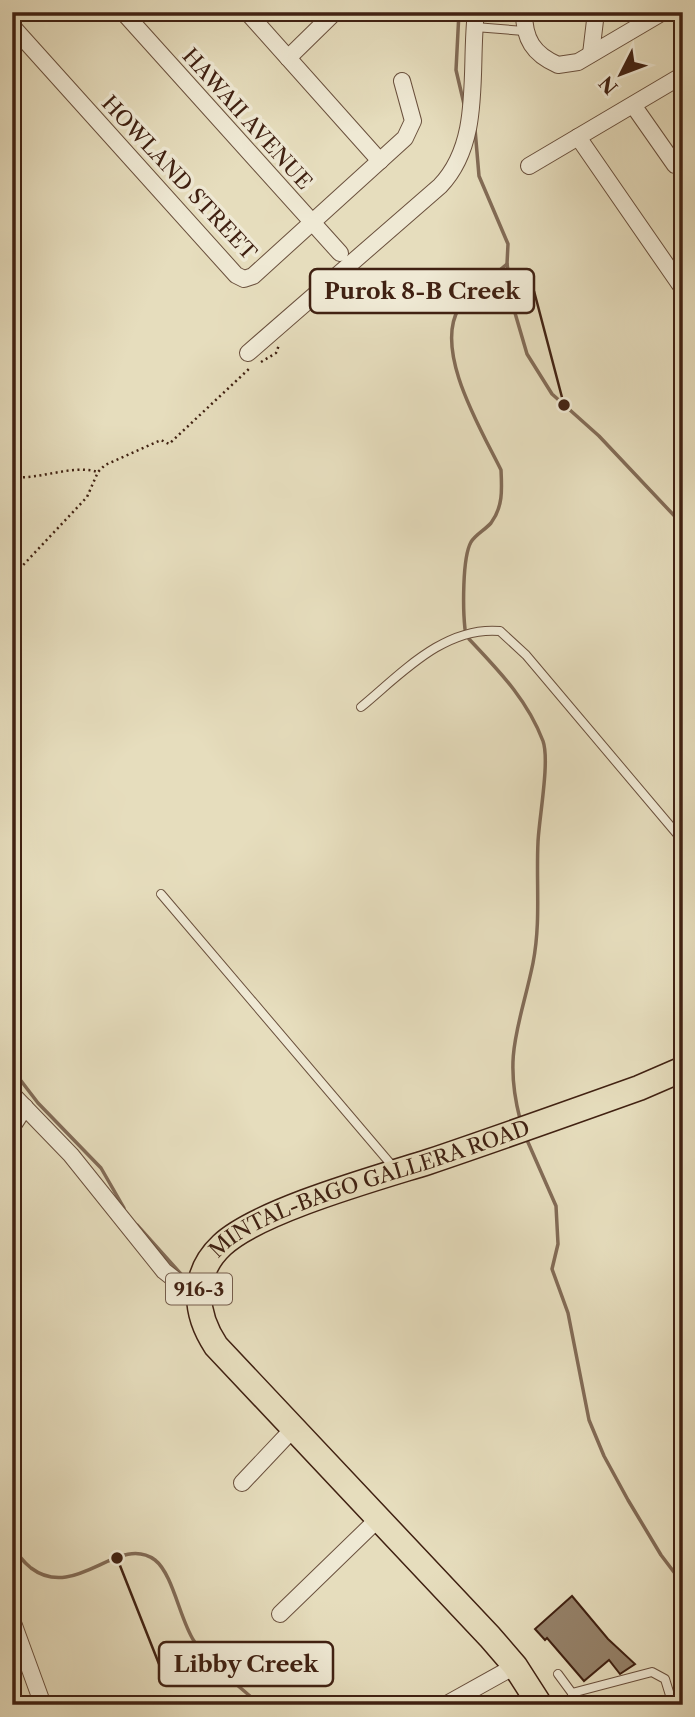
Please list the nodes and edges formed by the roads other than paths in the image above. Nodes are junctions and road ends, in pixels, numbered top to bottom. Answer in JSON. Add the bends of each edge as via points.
{"nodes":[{"id":1,"x":123,"y":12,"type":"edge"},
{"id":2,"x":247,"y":12,"type":"edge"},
{"id":3,"x":335,"y":12,"type":"edge"},
{"id":4,"x":524,"y":12,"type":"edge"},
{"id":5,"x":596,"y":12,"type":"edge"},
{"id":6,"x":663,"y":12,"type":"edge"},
{"id":7,"x":475,"y":20,"type":"edge"},
{"id":8,"x":12,"y":26,"type":"edge"},
{"id":9,"x":524,"y":31,"type":"junction"},
{"id":10,"x":591,"y":54,"type":"junction"},
{"id":11,"x":288,"y":58,"type":"junction"},
{"id":12,"x":682,"y":77,"type":"edge"},
{"id":13,"x":402,"y":81,"type":"dead end"},
{"id":14,"x":633,"y":105,"type":"junction"},
{"id":15,"x":578,"y":137,"type":"junction"},
{"id":16,"x":380,"y":161,"type":"junction"},
{"id":17,"x":674,"y":165,"type":"dead end"},
{"id":18,"x":529,"y":166,"type":"dead end"},
{"id":19,"x":311,"y":222,"type":"junction"},
{"id":20,"x":340,"y":253,"type":"dead end"},
{"id":21,"x":683,"y":289,"type":"edge"},
{"id":22,"x":248,"y":353,"type":"dead end"},
{"id":23,"x":362,"y":707,"type":"dead end"},
{"id":24,"x":683,"y":841,"type":"edge"},
{"id":25,"x":161,"y":894,"type":"dead end"},
{"id":26,"x":683,"y":1069,"type":"edge"},
{"id":27,"x":12,"y":1094,"type":"edge"},
{"id":28,"x":25,"y":1107,"type":"junction"},
{"id":29,"x":12,"y":1127,"type":"edge"},
{"id":30,"x":397,"y":1172,"type":"junction"},
{"id":31,"x":197,"y":1297,"type":"junction"},
{"id":32,"x":292,"y":1430,"type":"junction"},
{"id":33,"x":242,"y":1483,"type":"dead end"},
{"id":34,"x":378,"y":1519,"type":"junction"},
{"id":35,"x":280,"y":1614,"type":"dead end"},
{"id":36,"x":12,"y":1620,"type":"edge"},
{"id":37,"x":515,"y":1666,"type":"junction"},
{"id":38,"x":558,"y":1674,"type":"dead end"},
{"id":39,"x":572,"y":1693,"type":"junction"},
{"id":40,"x":43,"y":1705,"type":"edge"},
{"id":41,"x":445,"y":1705,"type":"edge"},
{"id":42,"x":540,"y":1705,"type":"edge"},
{"id":43,"x":575,"y":1705,"type":"edge"},
{"id":44,"x":673,"y":1705,"type":"edge"}],
"edges":[{"from":1,"to":19,"type":"street","name":"HAWAII AVENUE"},
{"from":2,"to":11,"type":"street"},
{"from":3,"to":11,"type":"street"},
{"from":4,"to":9,"type":"street"},
{"from":5,"to":10,"type":"street"},
{"from":6,"to":10,"type":"street"},
{"from":7,"to":9,"type":"lane"},
{"from":7,"to":22,"type":"street","via":[[471,108],[457,166],[440,186]]},
{"from":8,"to":19,"type":"street","name":"HOWLAND STREET","via":[[240,278],[253,276]]},
{"from":9,"to":10,"type":"street","via":[[537,53],[558,65]]},
{"from":11,"to":16,"type":"street"},
{"from":12,"to":14,"type":"street"},
{"from":13,"to":16,"type":"street","name":"HOWLAND STREET","via":[[413,121],[405,138]]},
{"from":14,"to":15,"type":"street"},
{"from":14,"to":17,"type":"street"},
{"from":15,"to":18,"type":"street"},
{"from":15,"to":21,"type":"street"},
{"from":16,"to":19,"type":"street","name":"HOWLAND STREET"},
{"from":19,"to":20,"type":"street","name":"HAWAII AVENUE"},
{"from":23,"to":24,"type":"lane","via":[[415,662],[459,635],[500,631],[526,655]]},
{"from":25,"to":30,"type":"lane"},
{"from":26,"to":30,"type":"main road","name":"MINTAL-BAGO GALLERA ROAD","number":"916-3","via":[[627,1093]]},
{"from":27,"to":28,"type":"street"},
{"from":28,"to":29,"type":"street"},
{"from":28,"to":31,"type":"street","via":[[71,1155],[164,1271]]},
{"from":30,"to":31,"type":"main road","name":"MINTAL-BAGO GALLERA ROAD","number":"916-3","via":[[282,1213],[231,1237],[211,1259]]},
{"from":31,"to":32,"type":"main road","number":"916-3","via":[[205,1329],[216,1346]]},
{"from":32,"to":33,"type":"street"},
{"from":32,"to":34,"type":"main road","number":"916-3"},
{"from":34,"to":35,"type":"street"},
{"from":34,"to":37,"type":"main road","number":"916-3"},
{"from":36,"to":40,"type":"street"},
{"from":37,"to":41,"type":"street"},
{"from":37,"to":42,"type":"main road","number":"916-3"},
{"from":38,"to":39,"type":"lane"},
{"from":39,"to":43,"type":"lane"},
{"from":39,"to":44,"type":"lane","via":[[652,1672],[665,1679]]}]}
